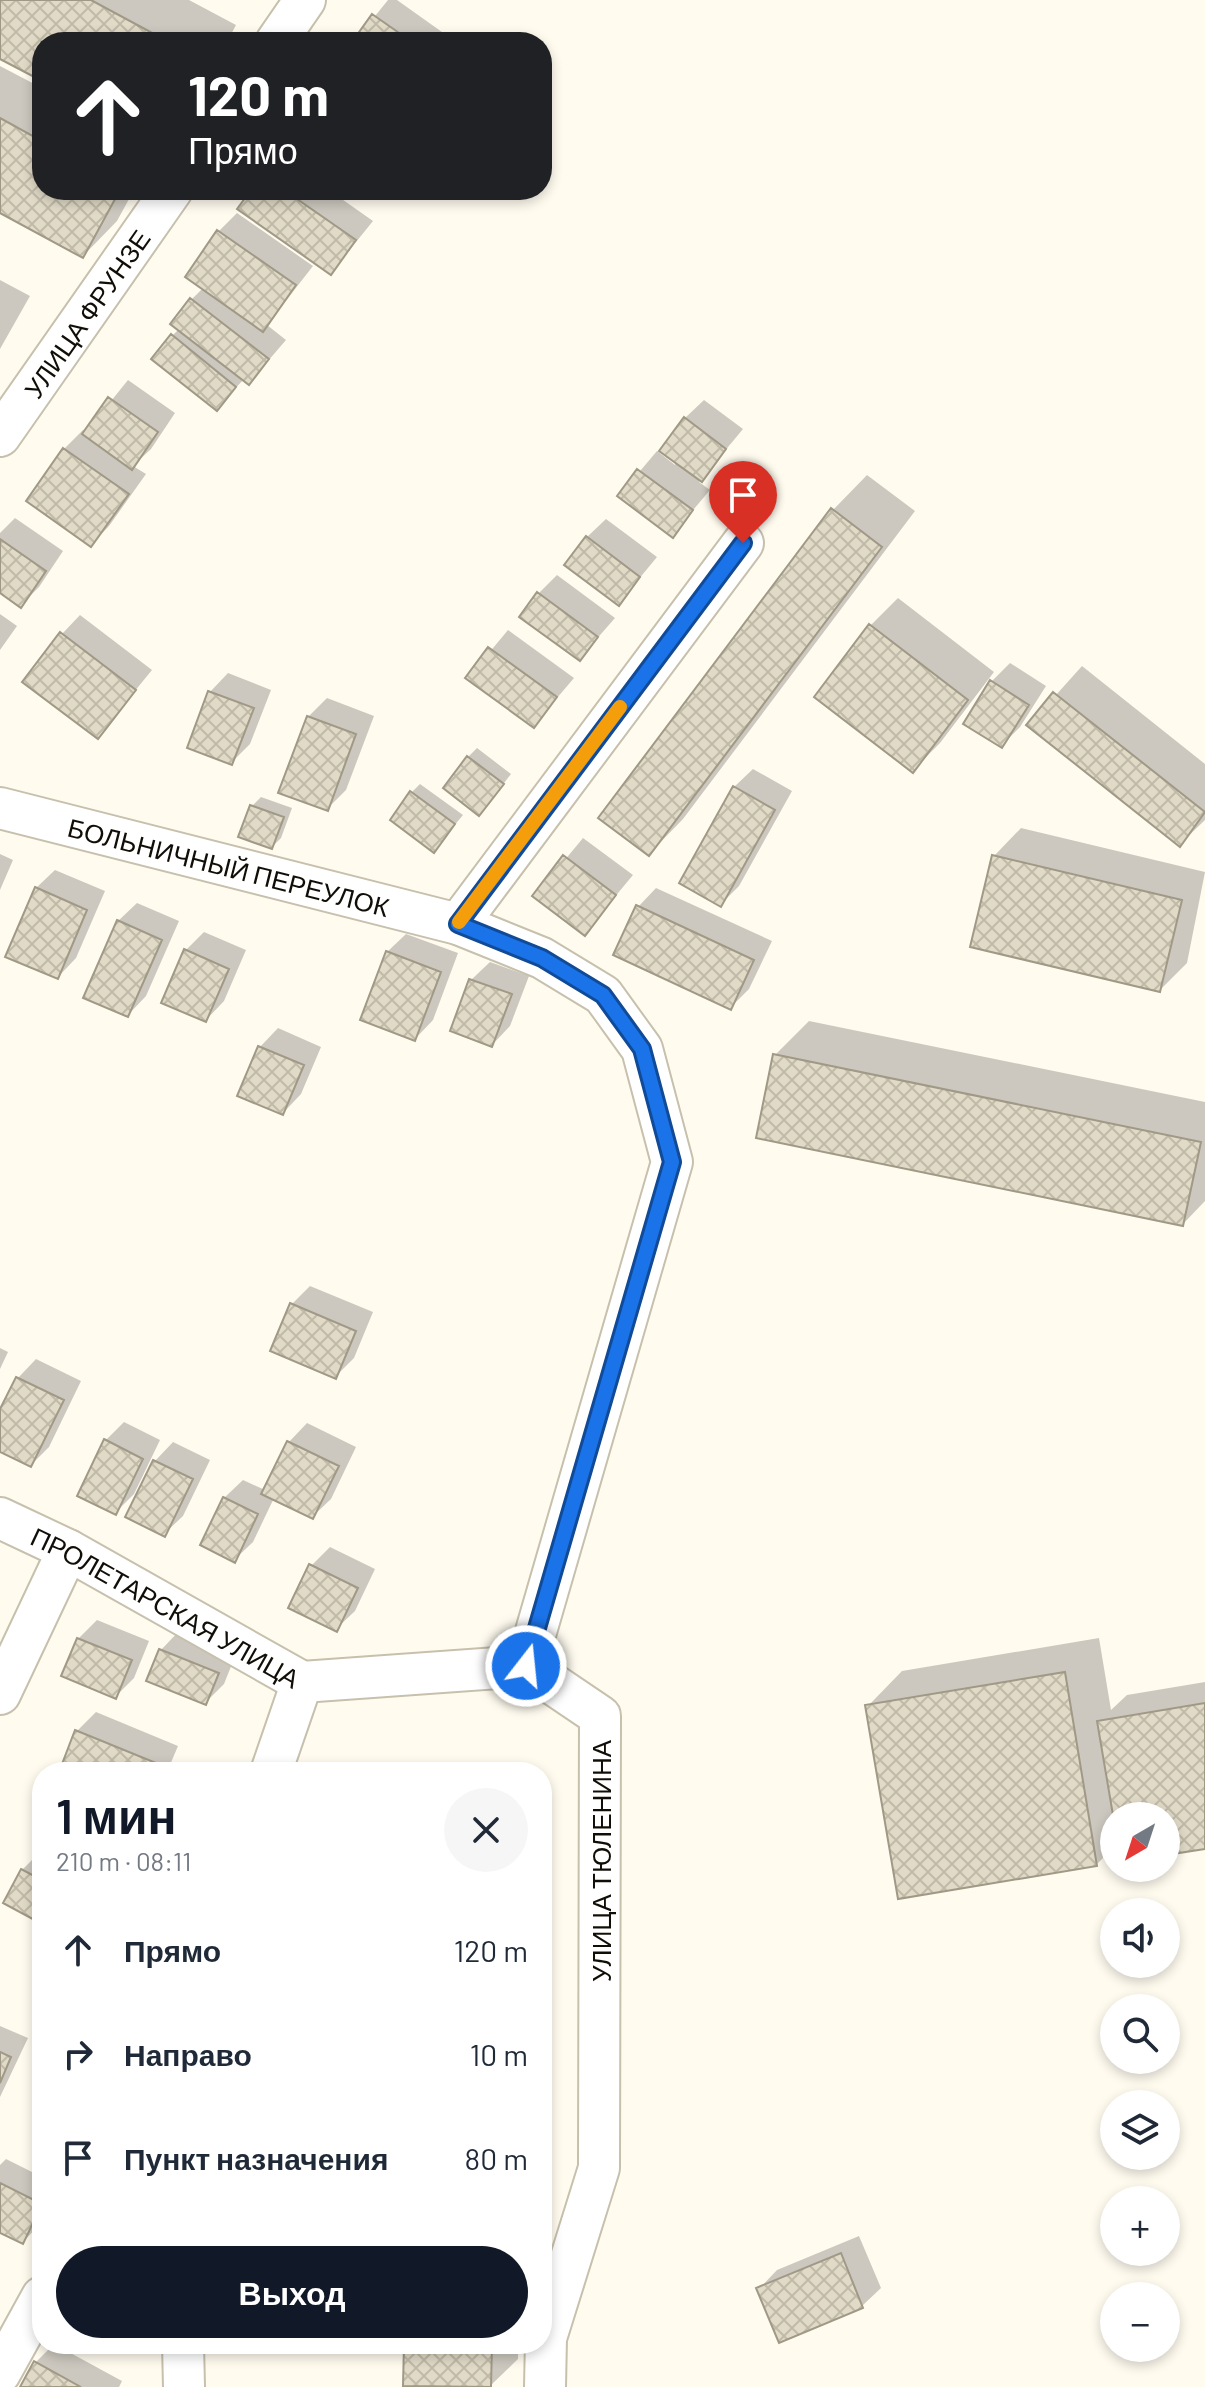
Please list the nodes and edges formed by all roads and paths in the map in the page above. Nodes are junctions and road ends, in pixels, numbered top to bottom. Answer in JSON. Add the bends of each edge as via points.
{"nodes":[{"id":1,"x":305,"y":0,"type":"edge"},
{"id":2,"x":283,"y":32,"type":"edge"},
{"id":3,"x":165,"y":200,"type":"edge"},
{"id":4,"x":0,"y":436,"type":"edge"},
{"id":5,"x":743,"y":543,"type":"dead end"},
{"id":6,"x":0,"y":808,"type":"edge"},
{"id":7,"x":458,"y":924,"type":"junction"},
{"id":8,"x":0,"y":1518,"type":"edge"},
{"id":9,"x":68,"y":1550,"type":"junction"},
{"id":10,"x":526,"y":1666,"type":"junction"},
{"id":11,"x":302,"y":1682,"type":"junction"},
{"id":12,"x":0,"y":1694,"type":"edge"},
{"id":13,"x":274,"y":1762,"type":"edge"},
{"id":14,"x":32,"y":2315,"type":"edge"},
{"id":15,"x":552,"y":2319,"type":"edge"},
{"id":16,"x":183,"y":2354,"type":"edge"},
{"id":17,"x":546,"y":2354,"type":"edge"},
{"id":18,"x":0,"y":2373,"type":"edge"},
{"id":19,"x":184,"y":2387,"type":"edge"},
{"id":20,"x":545,"y":2387,"type":"edge"}],
"edges":[{"from":1,"to":2,"type":"street"},
{"from":3,"to":4,"type":"street","name":"УЛИЦА ФРУНЗЕ"},
{"from":5,"to":7,"type":"street"},
{"from":6,"to":7,"type":"street","name":"БОЛЬНИЧНЫЙ ПЕРЕУЛОК"},
{"from":7,"to":10,"type":"street","name":"БОЛЬНИЧНЫЙ ПЕРЕУЛОК","via":[[542,958],[603,995],[642,1049],[672,1162]]},
{"from":8,"to":9,"type":"street","name":"ПРОЛЕТАРСКАЯ УЛИЦА"},
{"from":9,"to":11,"type":"street","name":"ПРОЛЕТАРСКАЯ УЛИЦА"},
{"from":9,"to":12,"type":"street"},
{"from":10,"to":11,"type":"street","name":"ПРОЛЕТАРСКАЯ УЛИЦА"},
{"from":10,"to":15,"type":"street","name":"УЛИЦА ТЮЛЕНИНА","via":[[600,1716],[599,2168]]},
{"from":11,"to":13,"type":"street"},
{"from":14,"to":18,"type":"street"},
{"from":16,"to":19,"type":"street"},
{"from":17,"to":20,"type":"street","name":"УЛИЦА ТЮЛЕНИНА"}]}
